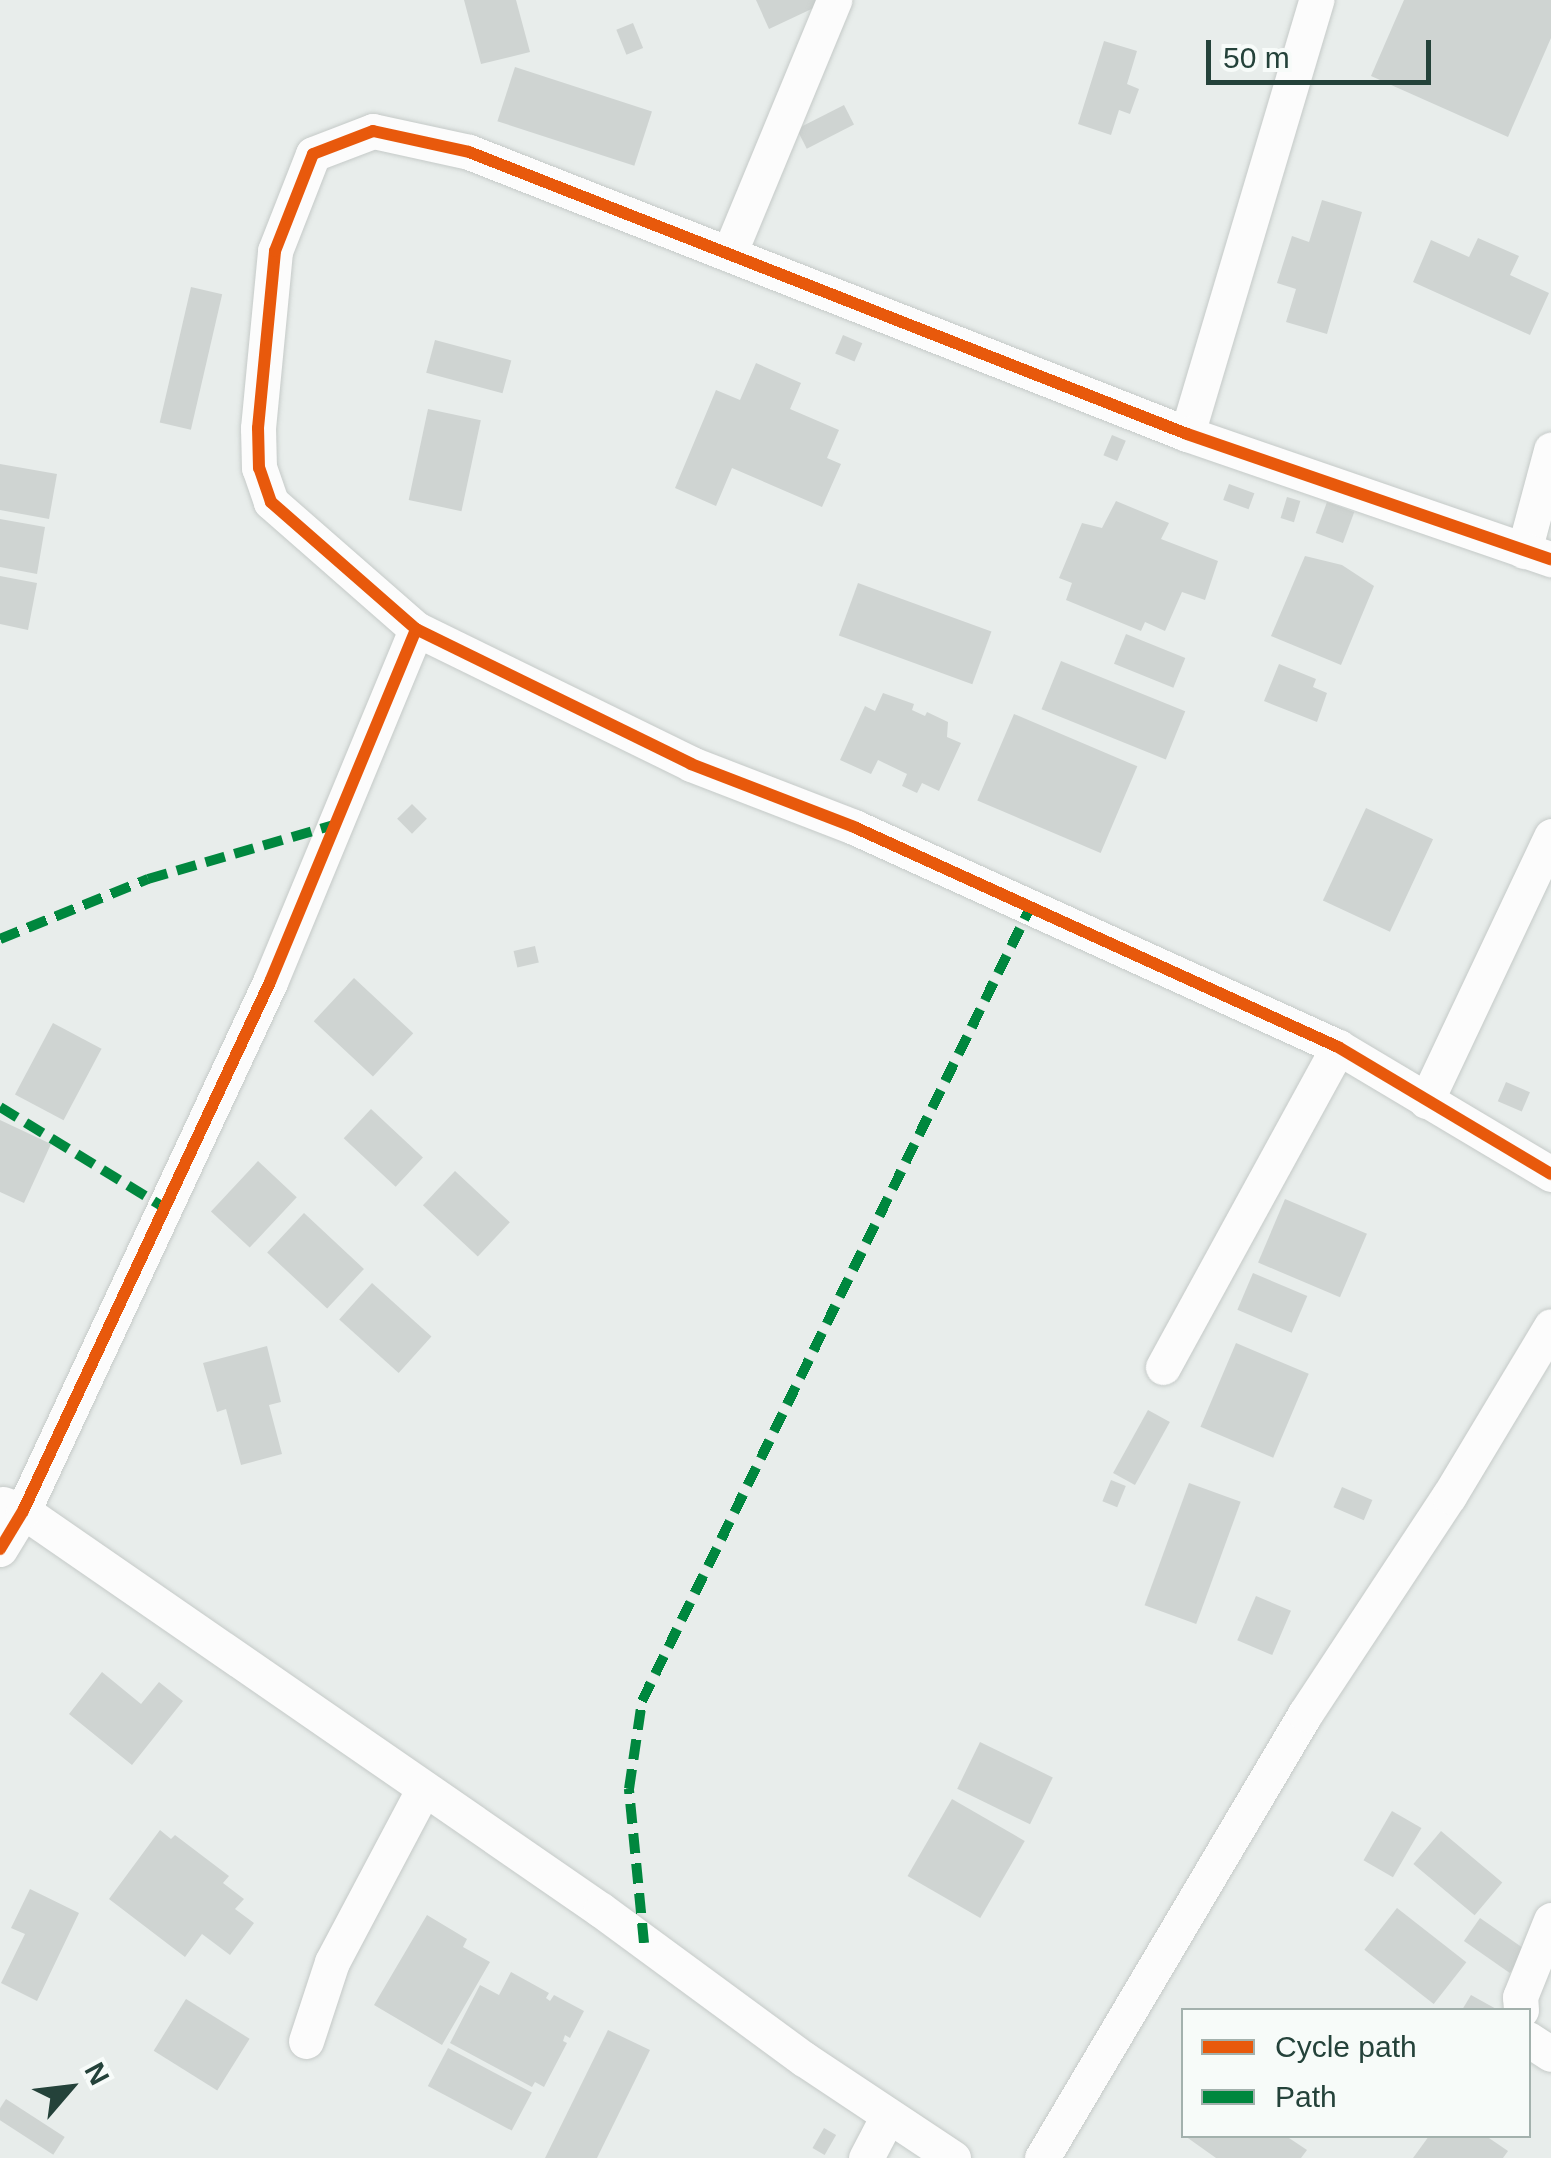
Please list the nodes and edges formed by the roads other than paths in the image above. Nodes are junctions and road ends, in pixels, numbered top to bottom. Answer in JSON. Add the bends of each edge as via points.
{"nodes":[{"id":1,"x":834,"y":0,"type":"edge"},
{"id":2,"x":1316,"y":0,"type":"edge"},
{"id":3,"x":729,"y":254,"type":"junction"},
{"id":4,"x":1187,"y":434,"type":"junction"},
{"id":5,"x":1551,"y":450,"type":"edge"},
{"id":6,"x":1537,"y":555,"type":"edge"},
{"id":7,"x":416,"y":630,"type":"junction"},
{"id":8,"x":1551,"y":836,"type":"edge"},
{"id":9,"x":1338,"y":1047,"type":"junction"},
{"id":10,"x":1426,"y":1101,"type":"junction"},
{"id":11,"x":1551,"y":1174,"type":"edge"},
{"id":12,"x":1551,"y":1326,"type":"edge"},
{"id":13,"x":1162,"y":1367,"type":"dead end"},
{"id":14,"x":12,"y":1507,"type":"edge"},
{"id":15,"x":0,"y":1549,"type":"edge"},
{"id":16,"x":423,"y":1790,"type":"junction"},
{"id":17,"x":1551,"y":1920,"type":"edge"},
{"id":18,"x":1520,"y":2008,"type":"edge"},
{"id":19,"x":306,"y":2041,"type":"dead end"},
{"id":20,"x":888,"y":2116,"type":"junction"},
{"id":21,"x":866,"y":2158,"type":"edge"},
{"id":22,"x":953,"y":2158,"type":"edge"},
{"id":23,"x":1042,"y":2158,"type":"edge"}],
"edges":[{"from":1,"to":3,"type":"street"},
{"from":2,"to":4,"type":"street"},
{"from":3,"to":4,"type":"street"},
{"from":3,"to":7,"type":"street","via":[[469,152],[373,131],[313,154],[275,251],[259,468],[272,502]]},
{"from":4,"to":6,"type":"street"},
{"from":5,"to":6,"type":"street"},
{"from":7,"to":9,"type":"street","via":[[690,764],[854,827]]},
{"from":7,"to":14,"type":"street","via":[[270,982]]},
{"from":8,"to":10,"type":"street"},
{"from":9,"to":10,"type":"street"},
{"from":9,"to":13,"type":"street"},
{"from":10,"to":11,"type":"street"},
{"from":12,"to":23,"type":"street","via":[[1450,1496],[1305,1714]]},
{"from":14,"to":15,"type":"street"},
{"from":14,"to":16,"type":"street"},
{"from":16,"to":19,"type":"street","via":[[332,1962]]},
{"from":16,"to":20,"type":"street"},
{"from":17,"to":18,"type":"street"},
{"from":20,"to":21,"type":"street"},
{"from":20,"to":22,"type":"street"}]}
